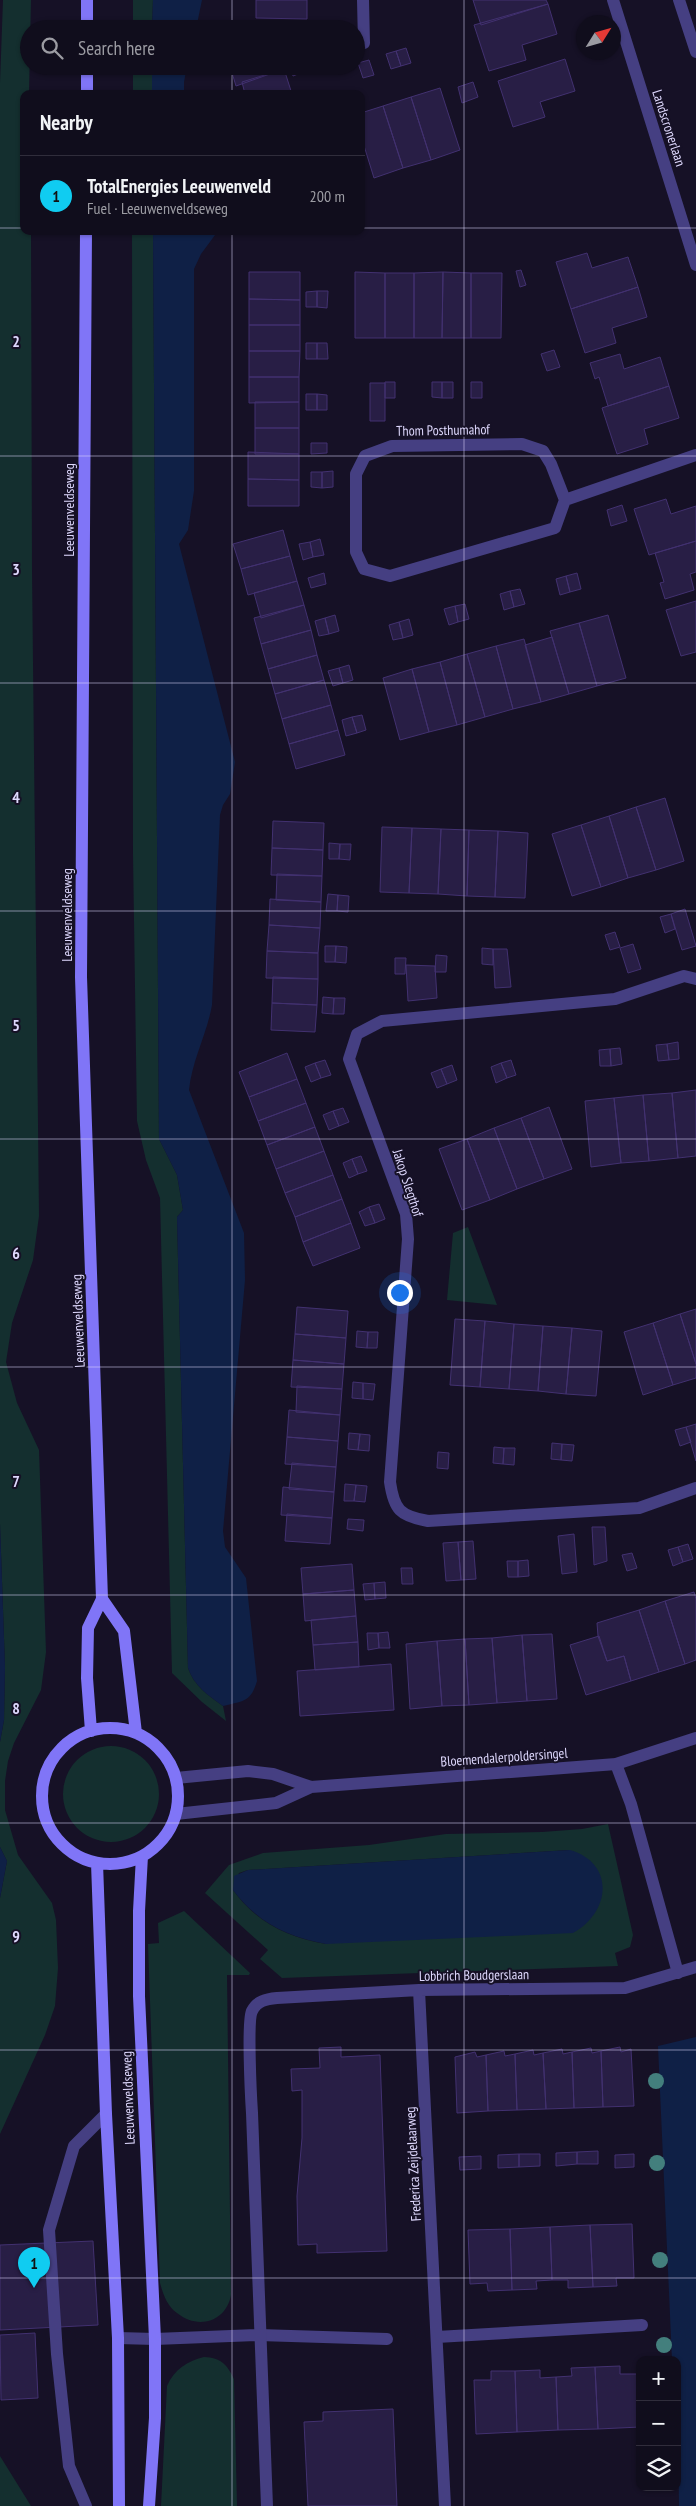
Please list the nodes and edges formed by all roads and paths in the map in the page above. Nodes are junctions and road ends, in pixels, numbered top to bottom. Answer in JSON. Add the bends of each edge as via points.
{"nodes":[{"id":1,"x":87,"y":0,"type":"edge"},
{"id":2,"x":364,"y":0,"type":"edge"},
{"id":3,"x":613,"y":0,"type":"edge"},
{"id":4,"x":679,"y":0,"type":"edge"},
{"id":5,"x":87,"y":20,"type":"edge"},
{"id":6,"x":364,"y":20,"type":"edge"},
{"id":7,"x":696,"y":52,"type":"edge"},
{"id":8,"x":87,"y":75,"type":"edge"},
{"id":9,"x":87,"y":90,"type":"edge"},
{"id":10,"x":86,"y":235,"type":"edge"},
{"id":11,"x":696,"y":265,"type":"edge"},
{"id":12,"x":696,"y":455,"type":"edge"},
{"id":13,"x":565,"y":500,"type":"junction"},
{"id":14,"x":696,"y":979,"type":"edge"},
{"id":15,"x":696,"y":1488,"type":"edge"},
{"id":16,"x":102,"y":1599,"type":"junction"},
{"id":17,"x":91,"y":1731,"type":"junction"},
{"id":18,"x":136,"y":1733,"type":"junction"},
{"id":19,"x":696,"y":1738,"type":"edge"},
{"id":20,"x":616,"y":1764,"type":"junction"},
{"id":21,"x":176,"y":1778,"type":"junction"},
{"id":22,"x":311,"y":1787,"type":"junction"},
{"id":23,"x":176,"y":1814,"type":"junction"},
{"id":24,"x":142,"y":1856,"type":"junction"},
{"id":25,"x":97,"y":1863,"type":"junction"},
{"id":26,"x":696,"y":1967,"type":"edge"},
{"id":27,"x":678,"y":1973,"type":"junction"},
{"id":28,"x":419,"y":1990,"type":"junction"},
{"id":29,"x":106,"y":2114,"type":"junction"},
{"id":30,"x":642,"y":2325,"type":"dead end"},
{"id":31,"x":258,"y":2335,"type":"junction"},
{"id":32,"x":437,"y":2337,"type":"junction"},
{"id":33,"x":118,"y":2338,"type":"junction"},
{"id":34,"x":155,"y":2339,"type":"junction"},
{"id":35,"x":387,"y":2339,"type":"dead end"},
{"id":36,"x":86,"y":2506,"type":"edge"},
{"id":37,"x":119,"y":2506,"type":"edge"},
{"id":38,"x":149,"y":2506,"type":"edge"},
{"id":39,"x":267,"y":2506,"type":"edge"},
{"id":40,"x":445,"y":2506,"type":"edge"}],
"edges":[{"from":1,"to":5,"type":"main road"},
{"from":2,"to":6,"type":"street"},
{"from":3,"to":11,"type":"street","name":"Landscronerlaan"},
{"from":4,"to":7,"type":"street"},
{"from":8,"to":9,"type":"main road"},
{"from":10,"to":16,"type":"main road","name":"Leeuwenveldseweg","via":[[81,977]]},
{"from":12,"to":13,"type":"street"},
{"from":13,"to":13,"type":"street","name":"Thom Posthumahof","via":[[555,528],[390,576],[364,568],[356,552],[356,474],[365,456],[392,446],[522,444],[543,451]]},
{"from":14,"to":15,"type":"street","name":"Jakop Slegthof","via":[[684,976],[615,999],[382,1021],[357,1034],[349,1059],[406,1214],[408,1239],[390,1482],[392,1499],[401,1513],[428,1521],[639,1508]]},
{"from":16,"to":17,"type":"main road","name":"Leeuwenveldseweg","via":[[88,1628]]},
{"from":16,"to":18,"type":"main road","via":[[124,1631]]},
{"from":17,"to":18,"type":"main road","via":[[109,1728]]},
{"from":17,"to":25,"type":"main road","via":[[74,1739],[57,1754],[46,1774],[42,1797],[46,1820],[58,1840],[76,1855]]},
{"from":18,"to":21,"type":"main road","via":[[161,1751]]},
{"from":19,"to":20,"type":"street","name":"Bloemendalerpoldersingel"},
{"from":20,"to":22,"type":"street","name":"Bloemendalerpoldersingel"},
{"from":20,"to":27,"type":"street","via":[[631,1804]]},
{"from":21,"to":22,"type":"street","name":"Bloemendalerpoldersingel","via":[[248,1771],[273,1774]]},
{"from":21,"to":23,"type":"main road"},
{"from":22,"to":23,"type":"street","name":"Bloemendalerpoldersingel","via":[[276,1803]]},
{"from":23,"to":24,"type":"main road","via":[[169,1831]]},
{"from":24,"to":25,"type":"main road","via":[[112,1865]]},
{"from":24,"to":34,"type":"main road","name":"Leeuwenveldseweg","via":[[140,2006]]},
{"from":25,"to":29,"type":"main road","name":"Leeuwenveldseweg"},
{"from":26,"to":27,"type":"street","name":"Lobbrich Boudgerslaan"},
{"from":27,"to":28,"type":"street","name":"Lobbrich Boudgerslaan","via":[[625,1988]]},
{"from":28,"to":31,"type":"street","name":"Lobbrich Boudgerslaan","via":[[268,1999],[258,2003],[251,2013]]},
{"from":28,"to":32,"type":"street","name":"Frederica Zeijdelaarweg"},
{"from":29,"to":33,"type":"main road","name":"Leeuwenveldseweg"},
{"from":29,"to":36,"type":"street","via":[[74,2146],[49,2230],[56,2354],[69,2466]]},
{"from":30,"to":32,"type":"street"},
{"from":31,"to":34,"type":"street"},
{"from":31,"to":35,"type":"street"},
{"from":31,"to":39,"type":"street"},
{"from":32,"to":40,"type":"street","name":"Frederica Zeijdelaarweg"},
{"from":33,"to":34,"type":"street"},
{"from":33,"to":37,"type":"main road","name":"Leeuwenveldseweg"},
{"from":34,"to":38,"type":"main road","name":"Leeuwenveldseweg","via":[[155,2418]]}]}
